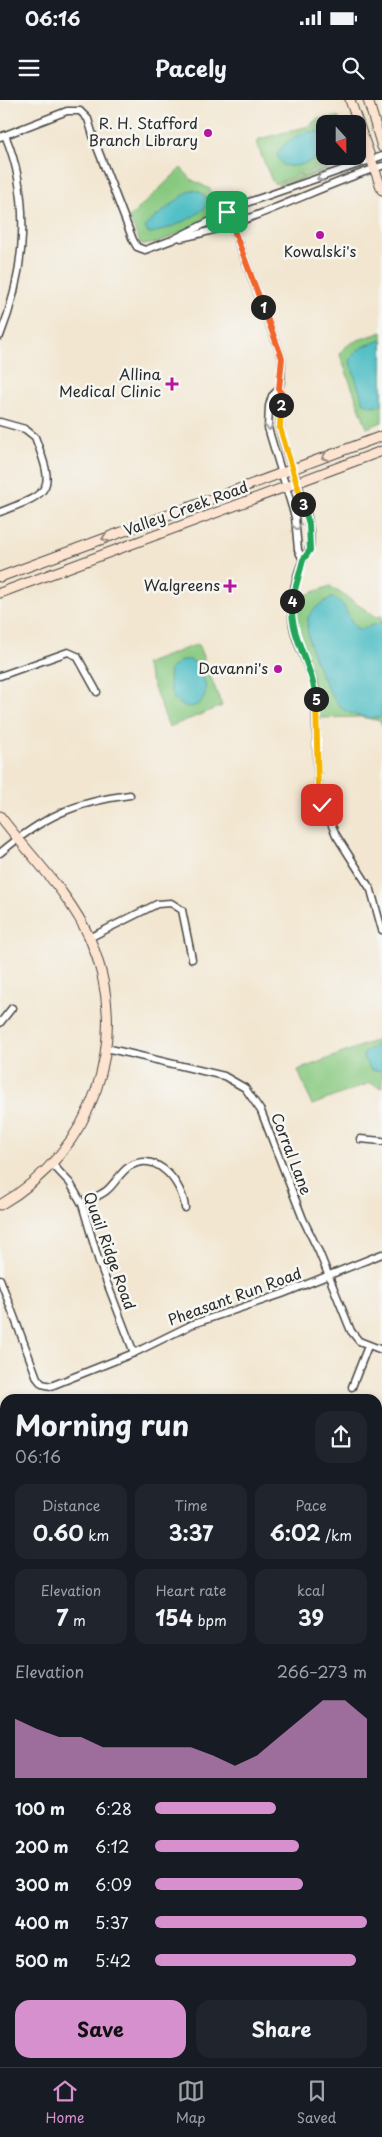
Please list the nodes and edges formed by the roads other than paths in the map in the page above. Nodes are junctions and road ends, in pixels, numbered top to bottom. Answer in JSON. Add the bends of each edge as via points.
{"nodes":[{"id":1,"x":350,"y":100,"type":"edge"},
{"id":2,"x":368,"y":100,"type":"edge"},
{"id":3,"x":2,"y":136,"type":"edge"},
{"id":4,"x":382,"y":147,"type":"edge"},
{"id":5,"x":382,"y":156,"type":"edge"},
{"id":6,"x":370,"y":160,"type":"junction"},
{"id":7,"x":378,"y":168,"type":"edge"},
{"id":8,"x":382,"y":190,"type":"edge"},
{"id":9,"x":227,"y":212,"type":"junction"},
{"id":10,"x":232,"y":225,"type":"junction"},
{"id":11,"x":172,"y":240,"type":"junction"},
{"id":12,"x":0,"y":336,"type":"edge"},
{"id":13,"x":279,"y":389,"type":"junction"},
{"id":14,"x":0,"y":422,"type":"edge"},
{"id":15,"x":382,"y":436,"type":"edge"},
{"id":16,"x":382,"y":451,"type":"edge"},
{"id":17,"x":292,"y":469,"type":"junction"},
{"id":18,"x":282,"y":473,"type":"junction"},
{"id":19,"x":296,"y":483,"type":"junction"},
{"id":20,"x":286,"y":487,"type":"junction"},
{"id":21,"x":0,"y":512,"type":"edge"},
{"id":22,"x":303,"y":560,"type":"junction"},
{"id":23,"x":0,"y":577,"type":"edge"},
{"id":24,"x":0,"y":593,"type":"edge"},
{"id":25,"x":0,"y":676,"type":"edge"},
{"id":26,"x":96,"y":692,"type":"dead end"},
{"id":27,"x":130,"y":795,"type":"dead end"},
{"id":28,"x":0,"y":816,"type":"edge"},
{"id":29,"x":18,"y":838,"type":"junction"},
{"id":30,"x":0,"y":853,"type":"edge"},
{"id":31,"x":382,"y":930,"type":"edge"},
{"id":32,"x":89,"y":938,"type":"junction"},
{"id":33,"x":192,"y":959,"type":"dead end"},
{"id":34,"x":12,"y":1008,"type":"dead end"},
{"id":35,"x":0,"y":1023,"type":"edge"},
{"id":36,"x":106,"y":1048,"type":"junction"},
{"id":37,"x":360,"y":1139,"type":"dead end"},
{"id":38,"x":382,"y":1141,"type":"edge"},
{"id":39,"x":52,"y":1164,"type":"junction"},
{"id":40,"x":82,"y":1204,"type":"junction"},
{"id":41,"x":0,"y":1205,"type":"edge"},
{"id":42,"x":185,"y":1208,"type":"dead end"},
{"id":43,"x":382,"y":1254,"type":"edge"},
{"id":44,"x":329,"y":1276,"type":"junction"},
{"id":45,"x":0,"y":1279,"type":"edge"},
{"id":46,"x":368,"y":1346,"type":"junction"},
{"id":47,"x":382,"y":1350,"type":"edge"},
{"id":48,"x":134,"y":1352,"type":"junction"},
{"id":49,"x":352,"y":1387,"type":"dead end"}],
"edges":[{"from":1,"to":6,"type":"main road"},
{"from":2,"to":4,"type":"main road"},
{"from":3,"to":11,"type":"street","via":[[67,111],[80,111],[88,119],[135,244],[145,250]]},
{"from":3,"to":12,"type":"street","via":[[17,168],[22,257],[15,296]]},
{"from":5,"to":6,"type":"street"},
{"from":6,"to":7,"type":"main road"},
{"from":6,"to":9,"type":"street","one_way":true},
{"from":7,"to":8,"type":"main road"},
{"from":7,"to":10,"type":"street"},
{"from":9,"to":10,"type":"street"},
{"from":9,"to":11,"type":"street"},
{"from":10,"to":11,"type":"street"},
{"from":10,"to":13,"type":"street","via":[[280,351]]},
{"from":13,"to":17,"type":"street","via":[[283,398],[280,428]]},
{"from":13,"to":18,"type":"street","one_way":true,"via":[[272,396],[268,420]]},
{"from":14,"to":21,"type":"street","via":[[31,432],[47,476],[37,497]]},
{"from":15,"to":17,"type":"main road","name":"Valley Creek Road","one_way":true},
{"from":16,"to":19,"type":"main road","name":"Valley Creek Road"},
{"from":17,"to":18,"type":"main road","name":"Valley Creek Road"},
{"from":17,"to":19,"type":"street"},
{"from":18,"to":20,"type":"street"},
{"from":18,"to":23,"type":"main road","name":"Valley Creek Road","one_way":true},
{"from":19,"to":20,"type":"main road","name":"Valley Creek Road"},
{"from":19,"to":22,"type":"street","via":[[307,513],[310,535],[310,550]]},
{"from":20,"to":22,"type":"street","one_way":true,"via":[[297,526],[298,550]]},
{"from":20,"to":24,"type":"main road","name":"Valley Creek Road"},
{"from":22,"to":31,"type":"street","via":[[292,600],[292,617],[315,688],[321,799],[336,835],[371,890]]},
{"from":25,"to":26,"type":"street","via":[[68,652],[77,656]]},
{"from":27,"to":29,"type":"street","via":[[95,800],[55,814]]},
{"from":28,"to":29,"type":"main road"},
{"from":29,"to":30,"type":"street"},
{"from":29,"to":32,"type":"main road","via":[[72,907]]},
{"from":32,"to":33,"type":"street","via":[[157,904],[171,903],[182,910]]},
{"from":32,"to":36,"type":"main road","via":[[106,991]]},
{"from":34,"to":35,"type":"street"},
{"from":36,"to":39,"type":"main road","via":[[89,1110]]},
{"from":36,"to":44,"type":"street","name":"Corral Lane","via":[[224,1076],[245,1088],[261,1111]]},
{"from":37,"to":38,"type":"street"},
{"from":39,"to":40,"type":"street","name":"Quail Ridge Road","via":[[70,1183]]},
{"from":39,"to":41,"type":"main road","via":[[28,1187]]},
{"from":40,"to":42,"type":"street","via":[[105,1192],[130,1166],[147,1163],[167,1171],[176,1180]]},
{"from":40,"to":48,"type":"street","name":"Quail Ridge Road","via":[[99,1262]]},
{"from":43,"to":44,"type":"street","name":"Pheasant Run Road"},
{"from":44,"to":46,"type":"street","name":"Corral Lane","via":[[354,1337]]},
{"from":44,"to":48,"type":"street","name":"Pheasant Run Road","via":[[207,1319]]},
{"from":45,"to":48,"type":"street","name":"Pheasant Run Road","via":[[42,1384],[55,1385]]},
{"from":46,"to":47,"type":"street","name":"Corral Lane"},
{"from":46,"to":49,"type":"street"}]}
